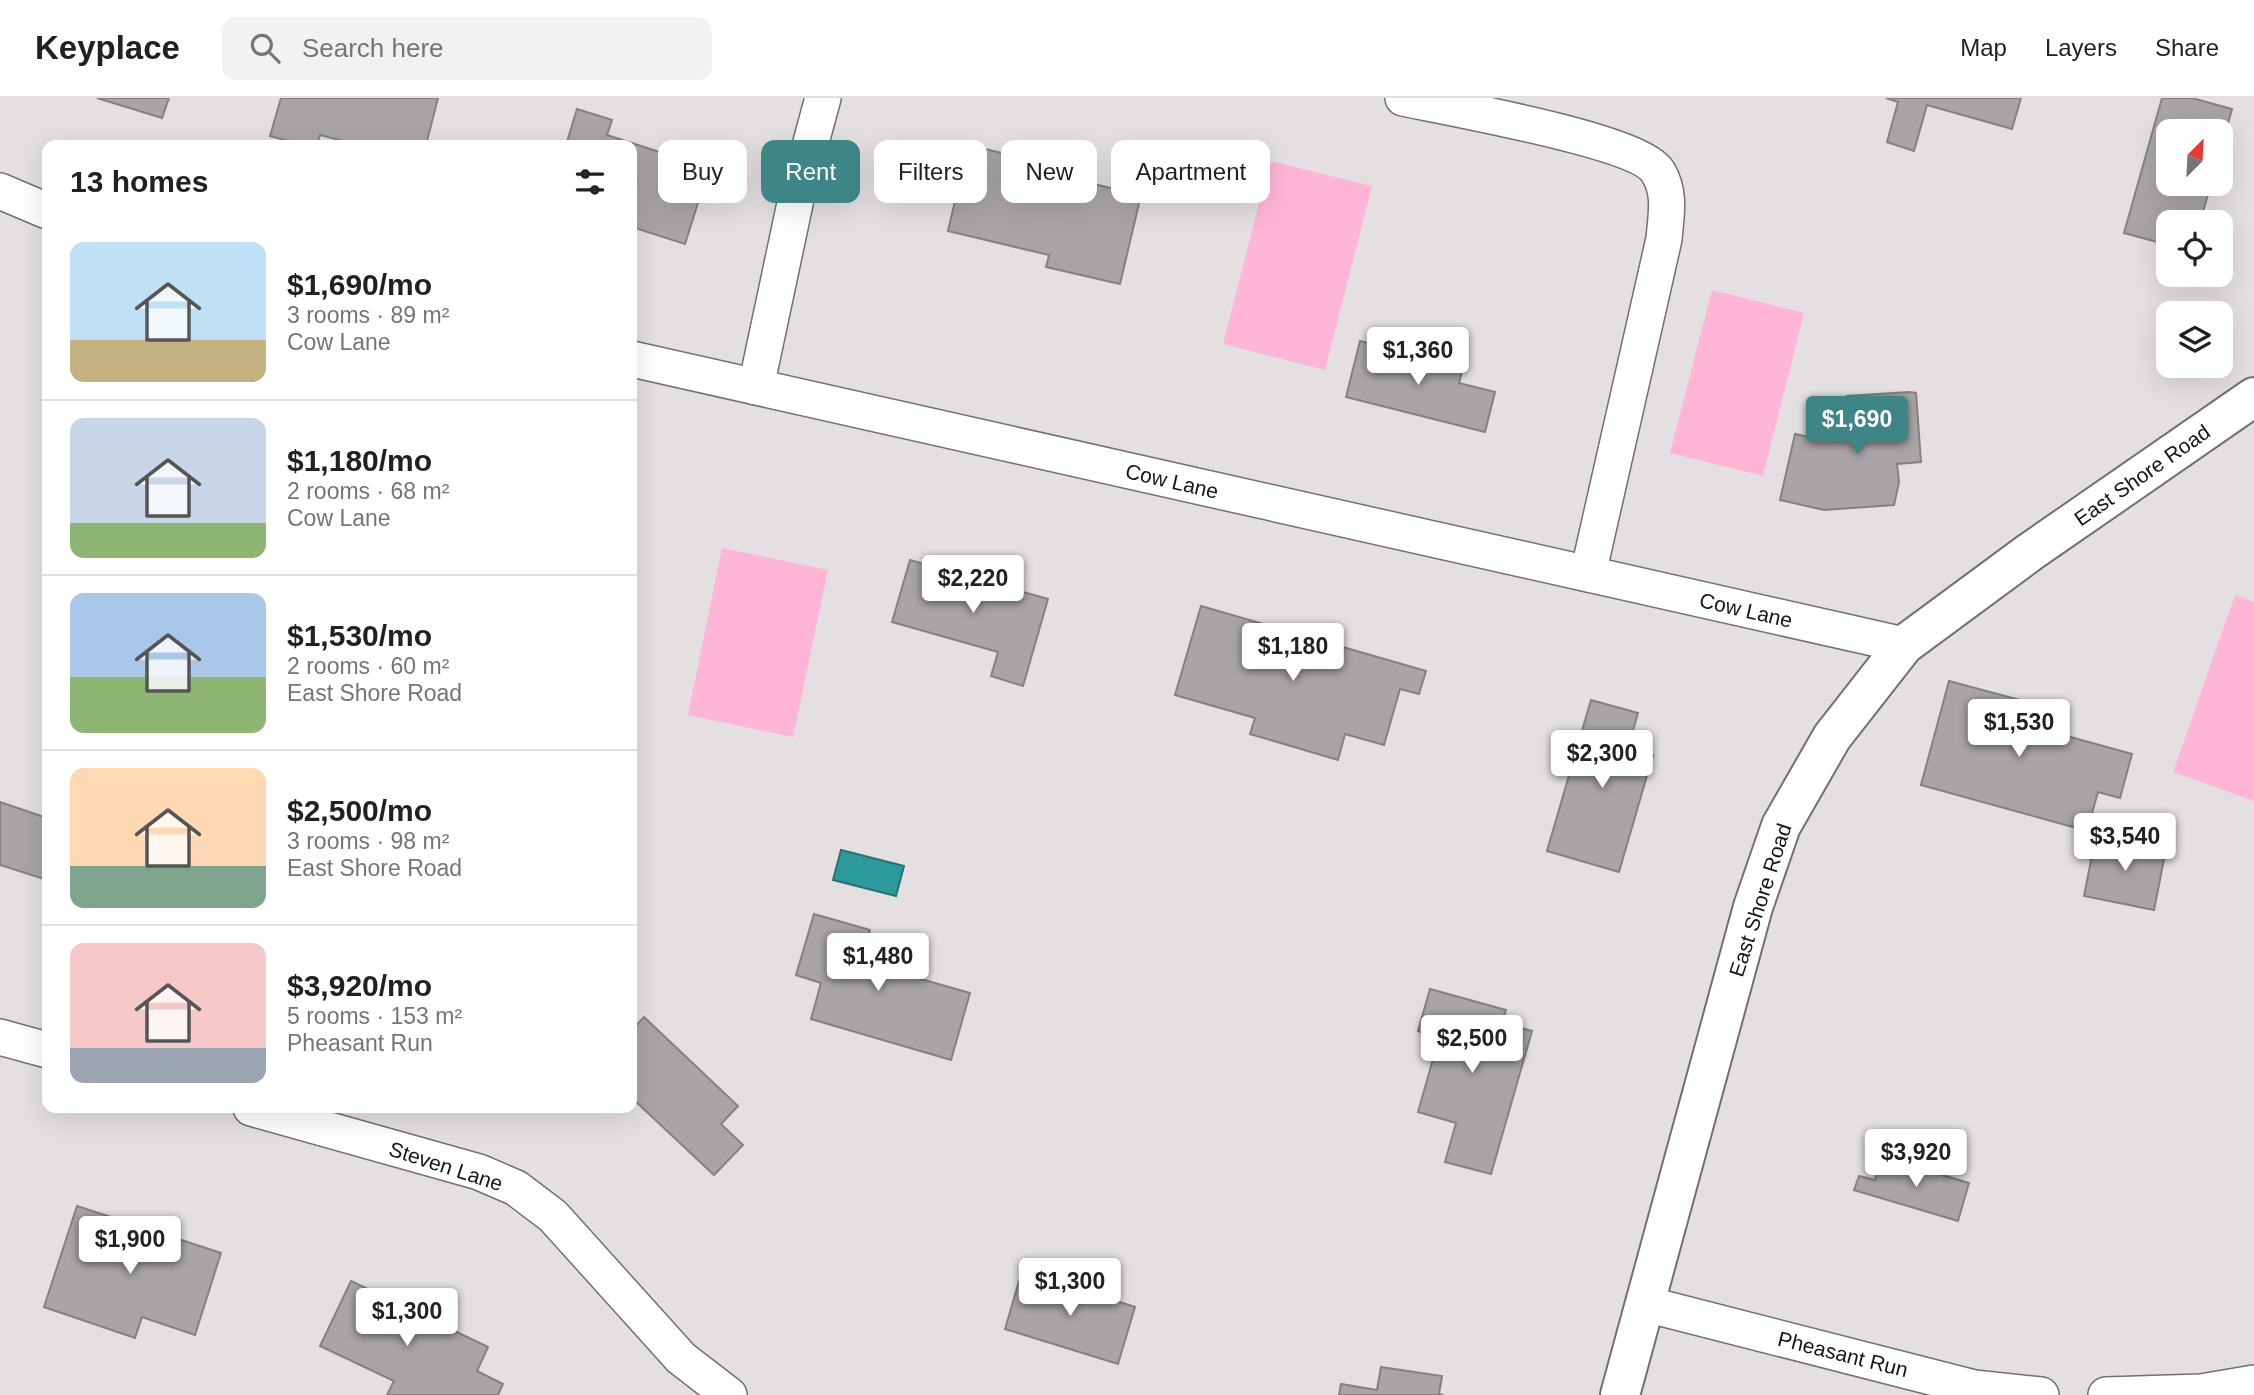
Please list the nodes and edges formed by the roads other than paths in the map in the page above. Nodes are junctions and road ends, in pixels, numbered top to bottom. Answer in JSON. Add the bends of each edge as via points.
{"nodes":[{"id":1,"x":823,"y":98,"type":"edge"},
{"id":2,"x":1404,"y":98,"type":"edge"},
{"id":3,"x":0,"y":191,"type":"edge"},
{"id":4,"x":42,"y":209,"type":"edge"},
{"id":5,"x":637,"y":360,"type":"edge"},
{"id":6,"x":756,"y":387,"type":"junction"},
{"id":7,"x":2254,"y":397,"type":"edge"},
{"id":8,"x":1588,"y":574,"type":"junction"},
{"id":9,"x":1904,"y":646,"type":"junction"},
{"id":10,"x":0,"y":1037,"type":"edge"},
{"id":11,"x":42,"y":1049,"type":"edge"},
{"id":12,"x":269,"y":1113,"type":"edge"},
{"id":13,"x":1646,"y":1304,"type":"junction"},
{"id":14,"x":2254,"y":1383,"type":"edge"},
{"id":15,"x":1973,"y":1391,"type":"edge"},
{"id":16,"x":729,"y":1395,"type":"edge"},
{"id":17,"x":1620,"y":1395,"type":"edge"},
{"id":18,"x":2041,"y":1395,"type":"edge"},
{"id":19,"x":2106,"y":1395,"type":"edge"}],
"edges":[{"from":1,"to":6,"type":"street","via":[[797,194]]},
{"from":2,"to":8,"type":"street","via":[[1568,132],[1617,149],[1657,169],[1668,194],[1664,239]]},
{"from":3,"to":4,"type":"street"},
{"from":5,"to":6,"type":"street","name":"Cow Lane"},
{"from":6,"to":8,"type":"street","name":"Cow Lane"},
{"from":7,"to":9,"type":"main road","name":"East Shore Road","via":[[2030,552]]},
{"from":8,"to":9,"type":"street","name":"Cow Lane"},
{"from":9,"to":13,"type":"main road","name":"East Shore Road","via":[[1832,737],[1782,826],[1753,907]]},
{"from":10,"to":11,"type":"street"},
{"from":12,"to":16,"type":"street","name":"Steven Lane","via":[[479,1172],[516,1188],[553,1216],[681,1358]]},
{"from":13,"to":15,"type":"street","name":"Pheasant Run"},
{"from":13,"to":17,"type":"main road","name":"East Shore Road"},
{"from":14,"to":19,"type":"street","via":[[2201,1392]]},
{"from":15,"to":18,"type":"street","name":"Pheasant Run"}]}
